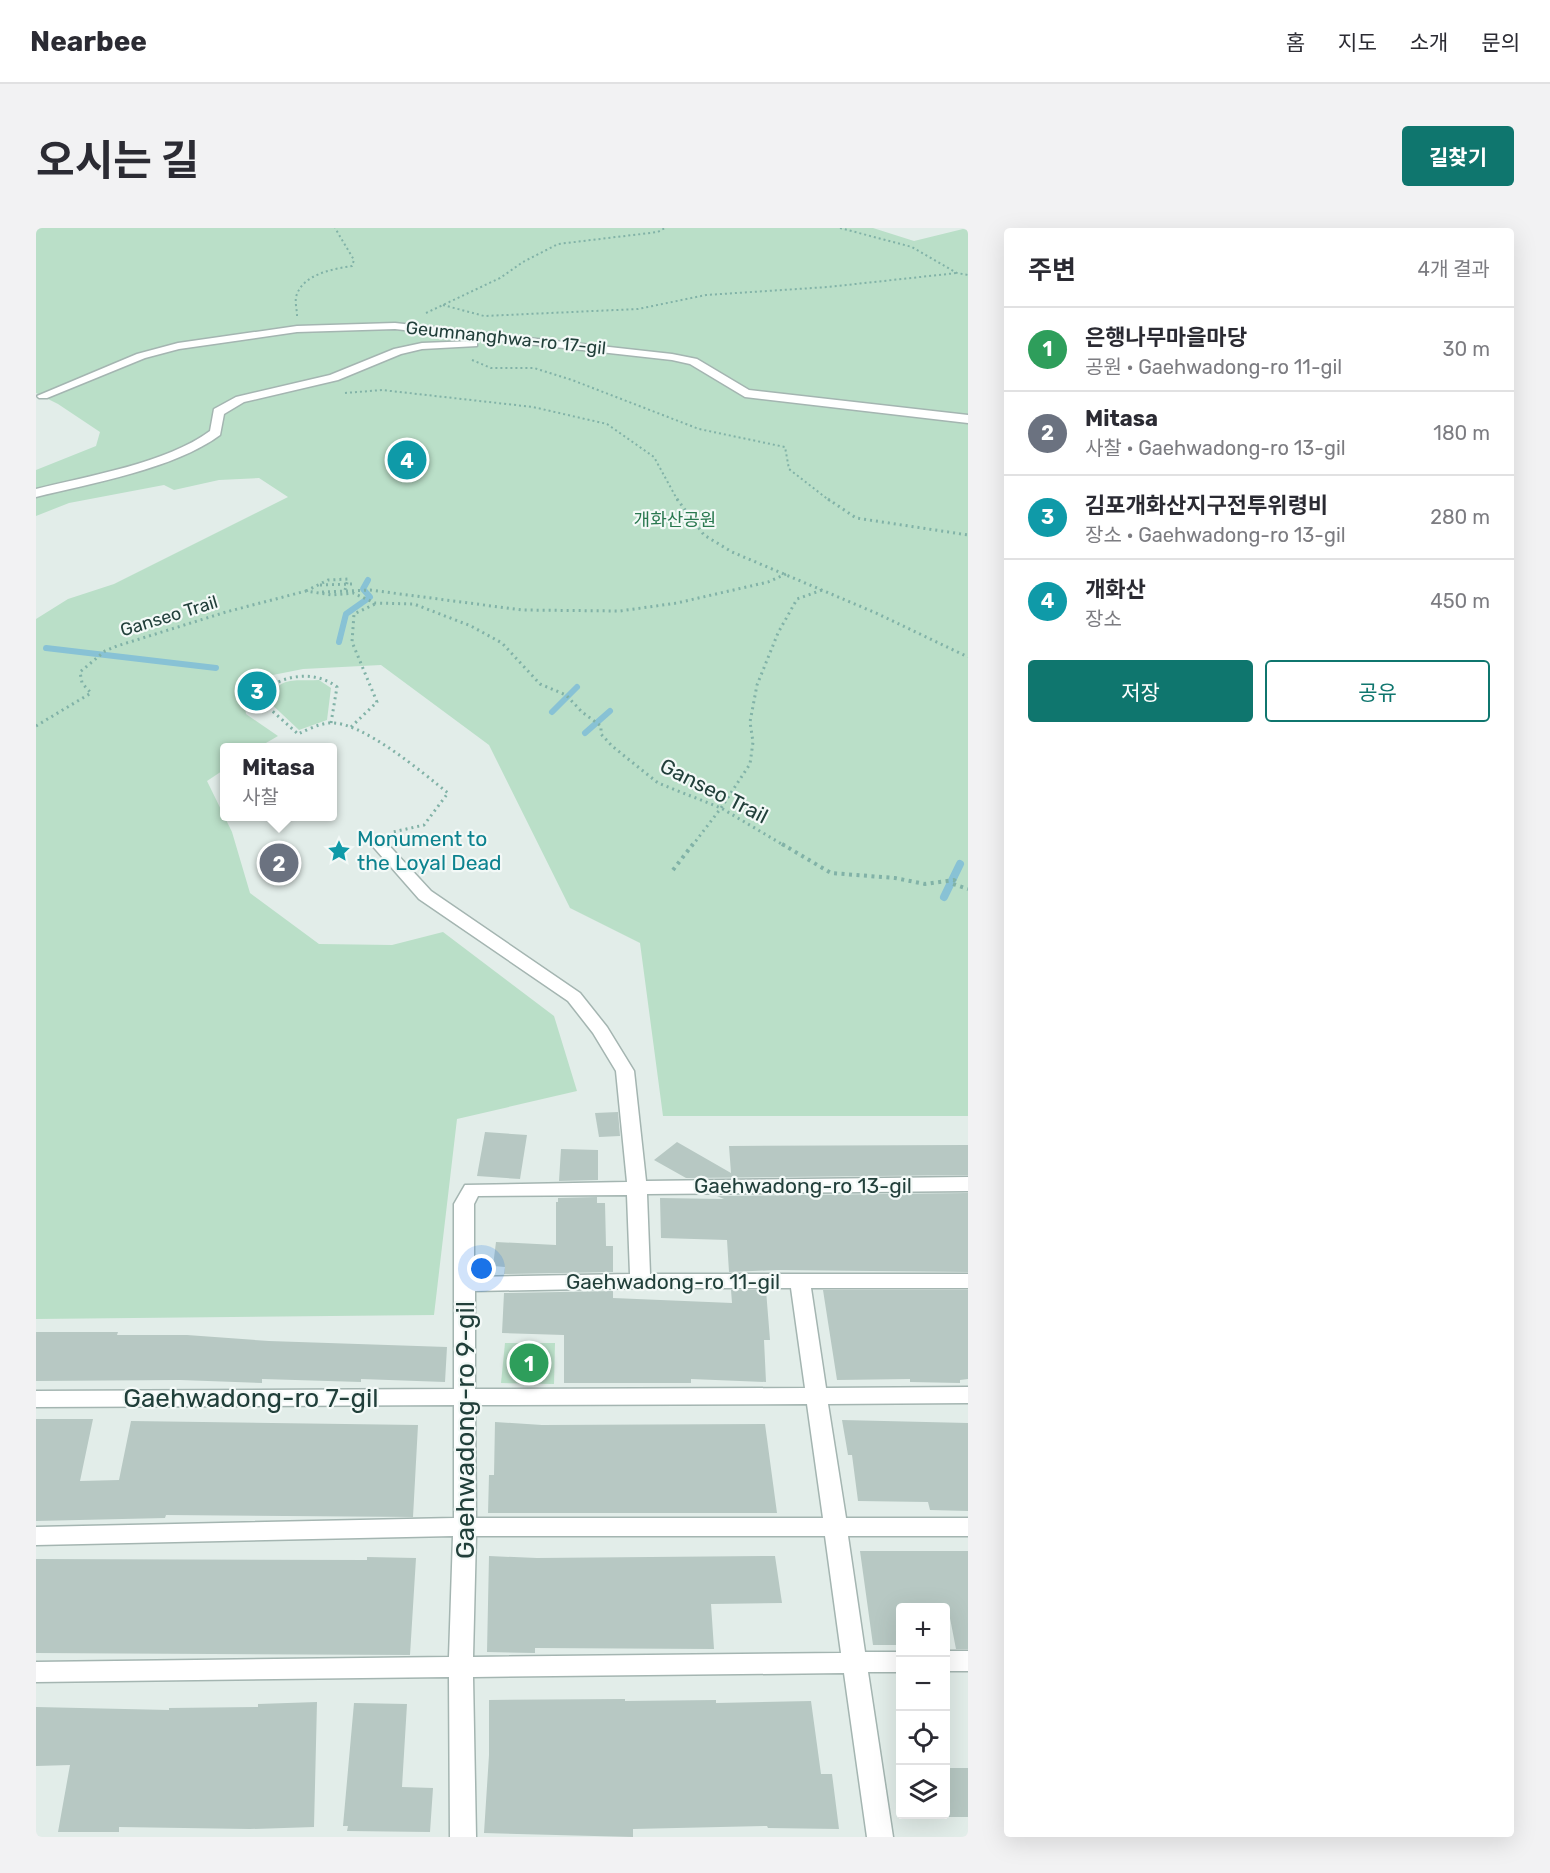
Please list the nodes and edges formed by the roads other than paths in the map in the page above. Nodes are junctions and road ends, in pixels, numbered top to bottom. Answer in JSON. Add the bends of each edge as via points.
{"nodes":[{"id":1,"x":514,"y":340,"type":"junction"},
{"id":2,"x":43,"y":396,"type":"dead end"},
{"id":3,"x":968,"y":419,"type":"edge"},
{"id":4,"x":36,"y":494,"type":"edge"},
{"id":5,"x":377,"y":842,"type":"road end"},
{"id":6,"x":968,"y":1184,"type":"edge"},
{"id":7,"x":637,"y":1187,"type":"junction"},
{"id":8,"x":640,"y":1281,"type":"junction"},
{"id":9,"x":800,"y":1281,"type":"junction"},
{"id":10,"x":968,"y":1281,"type":"edge"},
{"id":11,"x":466,"y":1284,"type":"junction"},
{"id":12,"x":968,"y":1395,"type":"edge"},
{"id":13,"x":816,"y":1396,"type":"junction"},
{"id":14,"x":465,"y":1398,"type":"junction"},
{"id":15,"x":36,"y":1399,"type":"edge"},
{"id":16,"x":465,"y":1527,"type":"junction"},
{"id":17,"x":968,"y":1527,"type":"edge"},
{"id":18,"x":835,"y":1528,"type":"junction"},
{"id":19,"x":36,"y":1536,"type":"edge"},
{"id":20,"x":950,"y":1661,"type":"edge"},
{"id":21,"x":968,"y":1661,"type":"edge"},
{"id":22,"x":855,"y":1662,"type":"junction"},
{"id":23,"x":896,"y":1662,"type":"edge"},
{"id":24,"x":461,"y":1667,"type":"junction"},
{"id":25,"x":36,"y":1672,"type":"edge"},
{"id":26,"x":463,"y":1837,"type":"edge"},
{"id":27,"x":880,"y":1837,"type":"edge"}],
"edges":[{"from":1,"to":2,"type":"street","name":"Geumnanghwa-ro 17-gil","via":[[395,326],[297,328],[178,346],[131,359]]},
{"from":1,"to":3,"type":"street","name":"Geumnanghwa-ro 17-gil","via":[[693,362],[745,393],[770,398]]},
{"from":1,"to":4,"type":"street","via":[[398,351],[334,378],[240,399],[218,412],[216,432],[200,444],[119,472]]},
{"from":5,"to":7,"type":"street","via":[[425,895],[574,997],[601,1031],[626,1071]]},
{"from":6,"to":7,"type":"street","name":"Gaehwadong-ro 13-gil"},
{"from":7,"to":8,"type":"street"},
{"from":7,"to":11,"type":"street","name":"Gaehwadong-ro 9-gil","via":[[472,1191],[464,1204]]},
{"from":8,"to":9,"type":"street","name":"Gaehwadong-ro 11-gil"},
{"from":8,"to":11,"type":"street","name":"Gaehwadong-ro 11-gil"},
{"from":9,"to":10,"type":"street"},
{"from":9,"to":13,"type":"street","name":"Gaehwadong-ro 11-gil"},
{"from":11,"to":14,"type":"street","name":"Gaehwadong-ro 9-gil"},
{"from":12,"to":13,"type":"street"},
{"from":13,"to":14,"type":"street"},
{"from":13,"to":18,"type":"street","name":"Gaehwadong-ro 11-gil"},
{"from":14,"to":15,"type":"street","name":"Gaehwadong-ro 7-gil"},
{"from":14,"to":16,"type":"street","name":"Gaehwadong-ro 9-gil"},
{"from":16,"to":18,"type":"street"},
{"from":16,"to":19,"type":"street"},
{"from":16,"to":24,"type":"street","name":"Gaehwadong-ro 9-gil"},
{"from":17,"to":18,"type":"street"},
{"from":18,"to":22,"type":"street","name":"Gaehwadong-ro 11-gil"},
{"from":20,"to":21,"type":"street"},
{"from":22,"to":23,"type":"street"},
{"from":22,"to":24,"type":"street"},
{"from":22,"to":27,"type":"street","name":"Gaehwadong-ro 11-gil"},
{"from":24,"to":25,"type":"street"},
{"from":24,"to":26,"type":"street","name":"Gaehwadong-ro 9-gil"}]}
